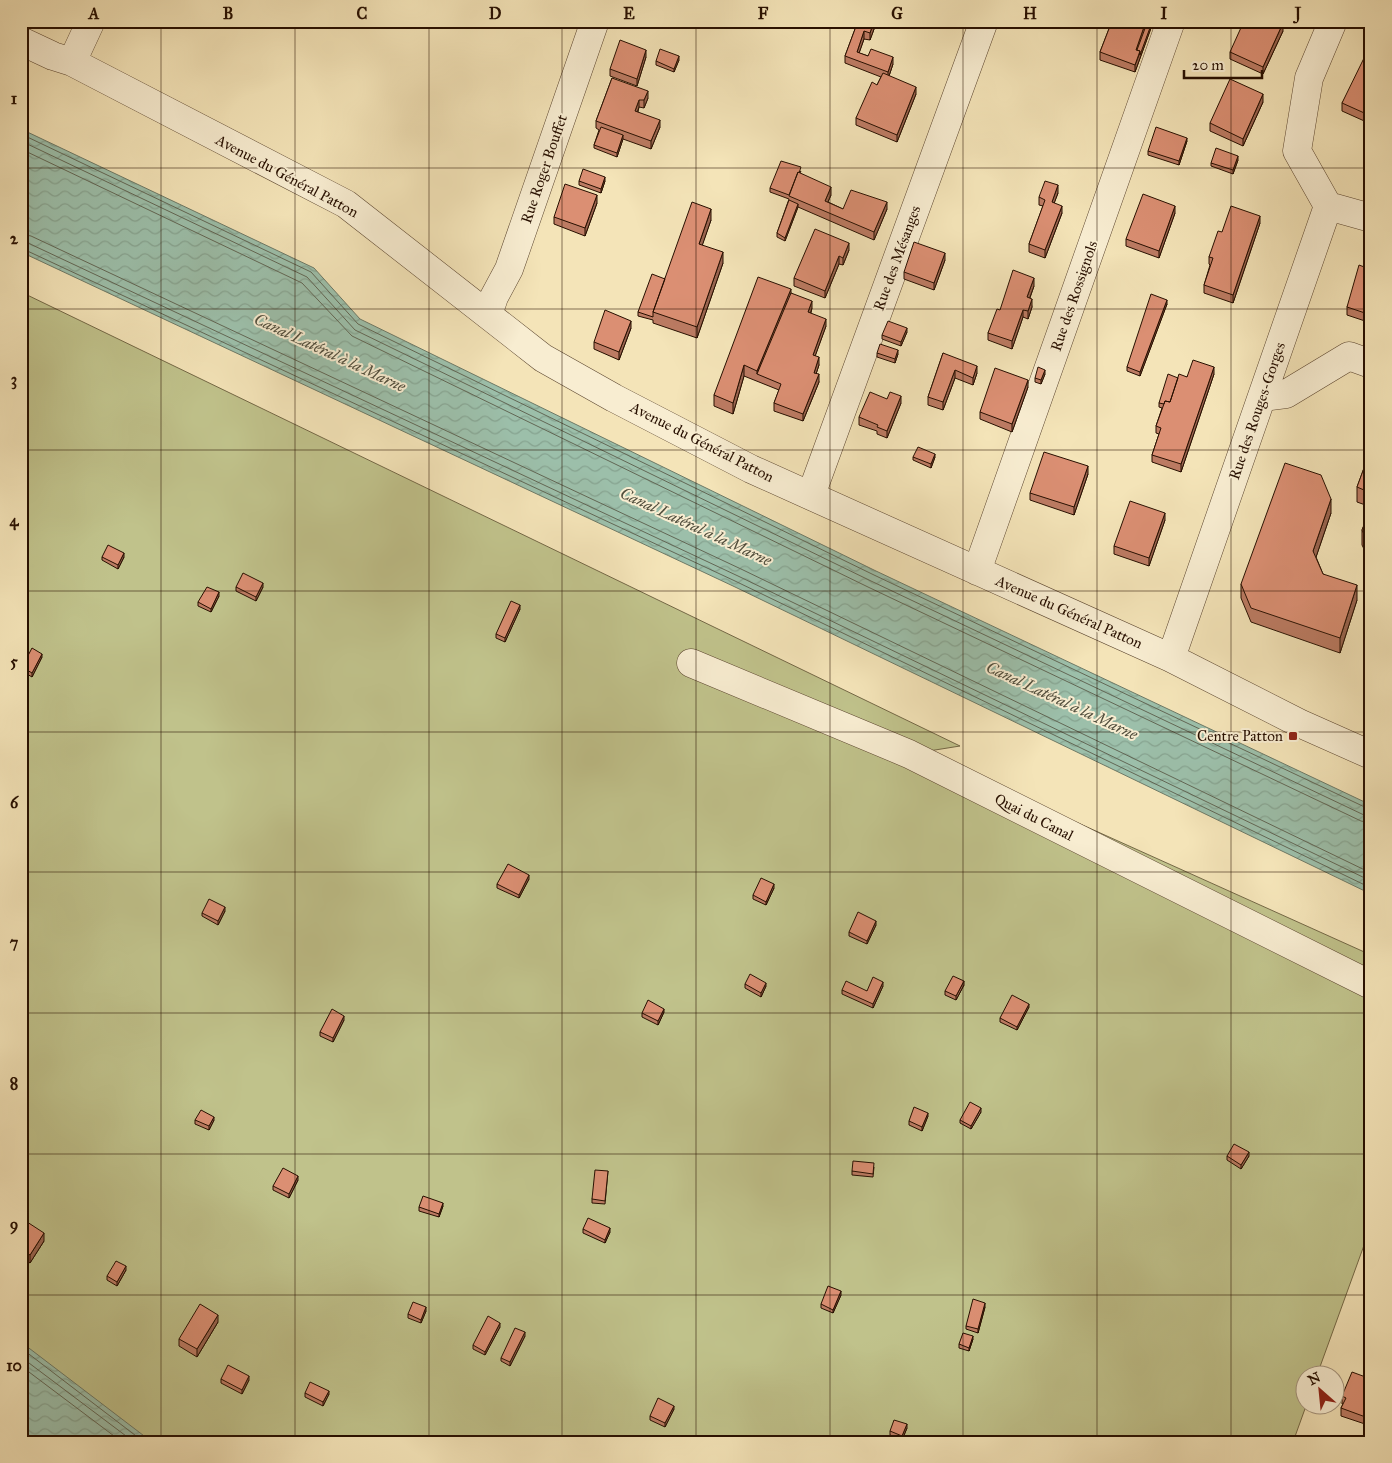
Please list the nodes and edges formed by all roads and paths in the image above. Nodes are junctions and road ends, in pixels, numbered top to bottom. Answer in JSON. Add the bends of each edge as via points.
{"nodes":[{"id":1,"x":92,"y":21,"type":"edge"},
{"id":2,"x":595,"y":21,"type":"edge"},
{"id":3,"x":984,"y":21,"type":"edge"},
{"id":4,"x":1171,"y":21,"type":"edge"},
{"id":5,"x":1333,"y":21,"type":"edge"},
{"id":6,"x":21,"y":41,"type":"edge"},
{"id":7,"x":72,"y":62,"type":"junction"},
{"id":8,"x":1328,"y":206,"type":"junction"},
{"id":9,"x":1371,"y":218,"type":"edge"},
{"id":10,"x":488,"y":315,"type":"junction"},
{"id":11,"x":1371,"y":364,"type":"edge"},
{"id":12,"x":1263,"y":397,"type":"junction"},
{"id":13,"x":811,"y":495,"type":"junction"},
{"id":14,"x":978,"y":571,"type":"junction"},
{"id":15,"x":1171,"y":658,"type":"junction"},
{"id":16,"x":691,"y":663,"type":"dead end"},
{"id":17,"x":1371,"y":755,"type":"edge"},
{"id":18,"x":1371,"y":985,"type":"edge"}],
"edges":[{"from":1,"to":7,"type":"street"},
{"from":2,"to":10,"type":"street","name":"Rue Roger Bouffet","via":[[509,269]]},
{"from":3,"to":13,"type":"street","name":"Rue des Mésanges"},
{"from":4,"to":14,"type":"street","name":"Rue des Rossignols"},
{"from":5,"to":8,"type":"street","via":[[1309,78],[1297,151]]},
{"from":6,"to":7,"type":"street","name":"Avenue du Général Patton"},
{"from":7,"to":10,"type":"street","name":"Avenue du Général Patton","via":[[346,204]]},
{"from":8,"to":9,"type":"street"},
{"from":8,"to":12,"type":"street","name":"Rue des Rouges-Gorges"},
{"from":10,"to":13,"type":"street","name":"Avenue du Général Patton","via":[[543,358],[751,469]]},
{"from":11,"to":12,"type":"street","via":[[1349,356],[1286,394]]},
{"from":12,"to":15,"type":"street","name":"Rue des Rouges-Gorges"},
{"from":13,"to":14,"type":"street","name":"Avenue du Général Patton"},
{"from":14,"to":15,"type":"street","name":"Avenue du Général Patton"},
{"from":15,"to":17,"type":"street","name":"Avenue du Général Patton","via":[[1299,723]]},
{"from":16,"to":18,"type":"street","name":"Quai du Canal","via":[[909,754]]}]}
